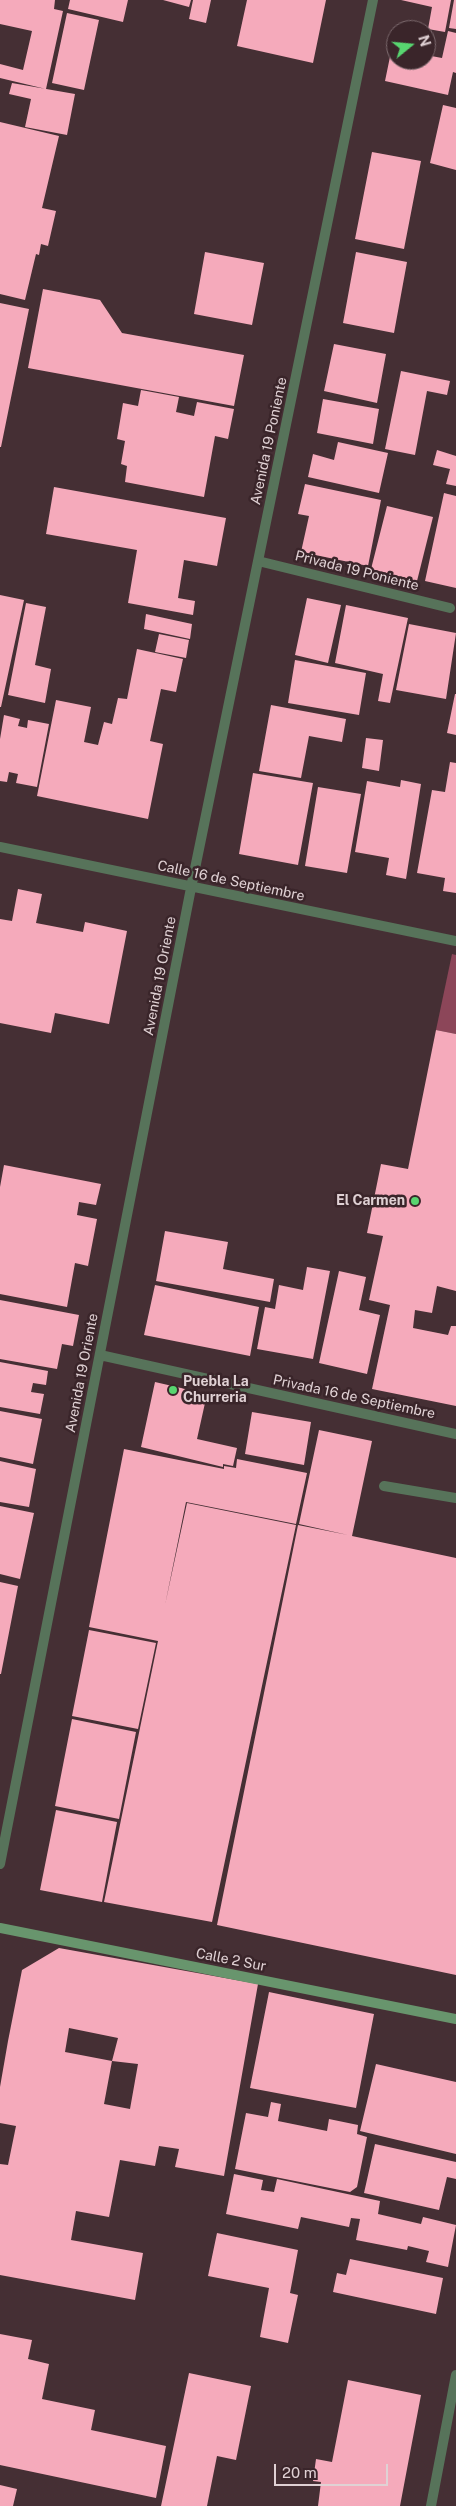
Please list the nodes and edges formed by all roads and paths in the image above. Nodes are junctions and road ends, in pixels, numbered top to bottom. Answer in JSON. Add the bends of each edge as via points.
{"nodes":[{"id":1,"x":374,"y":0,"type":"edge"},
{"id":2,"x":258,"y":562,"type":"junction"},
{"id":3,"x":450,"y":608,"type":"dead end"},
{"id":4,"x":0,"y":847,"type":"edge"},
{"id":5,"x":191,"y":888,"type":"junction"},
{"id":6,"x":456,"y":941,"type":"edge"},
{"id":7,"x":100,"y":1355,"type":"junction"},
{"id":8,"x":456,"y":1434,"type":"edge"},
{"id":9,"x":384,"y":1486,"type":"dead end"},
{"id":10,"x":456,"y":1498,"type":"edge"},
{"id":11,"x":0,"y":1864,"type":"edge"},
{"id":12,"x":0,"y":1928,"type":"edge"},
{"id":13,"x":456,"y":2019,"type":"edge"},
{"id":14,"x":456,"y":2375,"type":"edge"},
{"id":15,"x":431,"y":2506,"type":"edge"}],
"edges":[{"from":1,"to":2,"type":"street","name":"Avenida 19 Poniente"},
{"from":2,"to":3,"type":"street","name":"Privada 19 Poniente"},
{"from":2,"to":5,"type":"street","name":"Avenida 19 Poniente"},
{"from":4,"to":5,"type":"street","name":"Calle 16 de Septiembre"},
{"from":5,"to":6,"type":"street","name":"Calle 16 de Septiembre"},
{"from":5,"to":7,"type":"street","name":"Avenida 19 Oriente"},
{"from":7,"to":8,"type":"street","name":"Privada 16 de Septiembre"},
{"from":7,"to":11,"type":"street","name":"Avenida 19 Oriente"},
{"from":9,"to":10,"type":"street"},
{"from":12,"to":13,"type":"street","name":"Calle 2 Sur"},
{"from":14,"to":15,"type":"street"}]}
